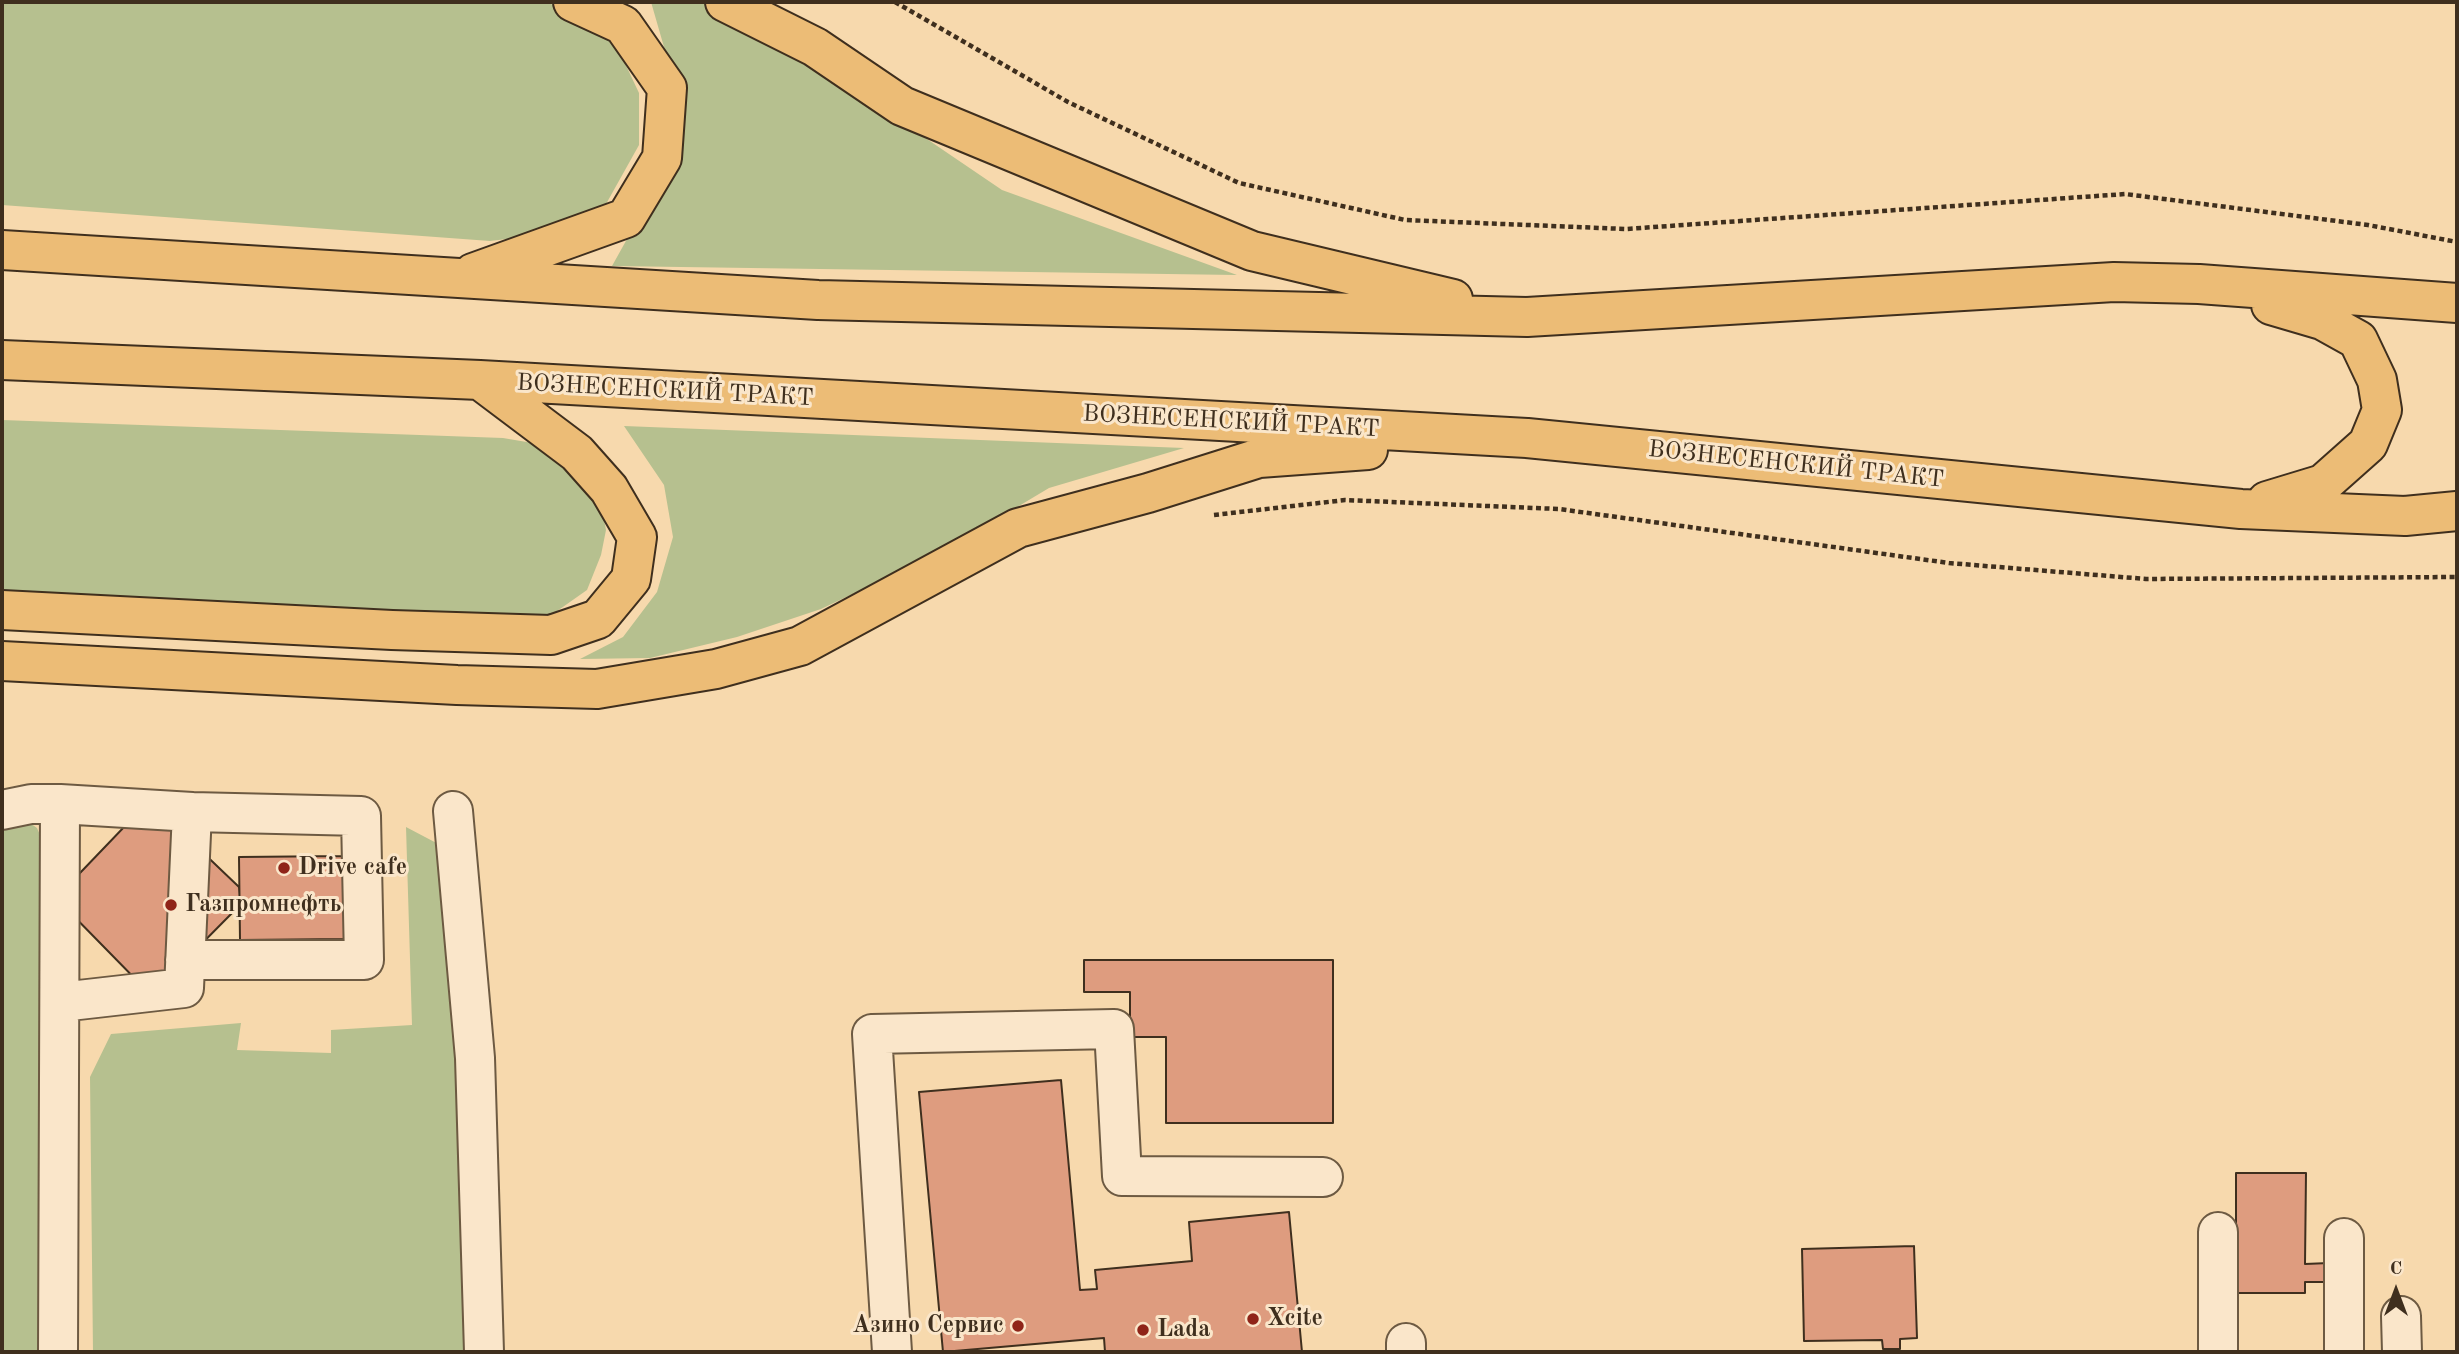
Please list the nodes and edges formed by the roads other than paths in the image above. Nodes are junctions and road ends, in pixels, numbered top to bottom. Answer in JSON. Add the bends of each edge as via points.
{"nodes":[{"id":1,"x":573,"y":2,"type":"edge"},
{"id":2,"x":725,"y":2,"type":"edge"},
{"id":3,"x":2,"y":250,"type":"edge"},
{"id":4,"x":457,"y":278,"type":"junction"},
{"id":5,"x":2199,"y":284,"type":"junction"},
{"id":6,"x":2457,"y":303,"type":"edge"},
{"id":7,"x":1527,"y":317,"type":"junction"},
{"id":8,"x":2,"y":359,"type":"edge"},
{"id":9,"x":480,"y":380,"type":"junction"},
{"id":10,"x":1527,"y":438,"type":"junction"},
{"id":11,"x":2241,"y":509,"type":"junction"},
{"id":12,"x":2457,"y":512,"type":"edge"},
{"id":13,"x":2,"y":610,"type":"edge"},
{"id":14,"x":2,"y":661,"type":"edge"},
{"id":15,"x":60,"y":804,"type":"junction"},
{"id":16,"x":2,"y":810,"type":"edge"},
{"id":17,"x":453,"y":811,"type":"dead end"},
{"id":18,"x":192,"y":812,"type":"junction"},
{"id":19,"x":185,"y":960,"type":"junction"},
{"id":20,"x":61,"y":1002,"type":"junction"},
{"id":21,"x":1323,"y":1177,"type":"dead end"},
{"id":22,"x":2218,"y":1232,"type":"dead end"},
{"id":23,"x":2344,"y":1238,"type":"dead end"},
{"id":24,"x":58,"y":1352,"type":"edge"},
{"id":25,"x":484,"y":1352,"type":"edge"},
{"id":26,"x":892,"y":1352,"type":"edge"},
{"id":27,"x":2218,"y":1352,"type":"edge"},
{"id":28,"x":2344,"y":1352,"type":"edge"}],
"edges":[{"from":1,"to":4,"type":"main road","via":[[623,25],[667,88],[662,159],[626,218]]},
{"from":2,"to":7,"type":"main road","via":[[815,47],[902,106],[1252,251]]},
{"from":3,"to":4,"type":"main road"},
{"from":4,"to":7,"type":"main road","via":[[818,300]]},
{"from":5,"to":6,"type":"main road"},
{"from":5,"to":7,"type":"main road","via":[[2114,282]]},
{"from":5,"to":11,"type":"main road","via":[[2322,320],[2358,340],[2377,380],[2382,410],[2368,444],[2323,484]]},
{"from":8,"to":9,"type":"main road","name":"ВОЗНЕСЕНСКИЙ ТРАКТ"},
{"from":9,"to":10,"type":"main road","name":"ВОЗНЕСЕНСКИЙ ТРАКТ"},
{"from":9,"to":13,"type":"main road","via":[[577,453],[609,489],[637,537],[631,579],[597,619],[551,635]]},
{"from":10,"to":11,"type":"main road","name":"ВОЗНЕСЕНСКИЙ ТРАКТ"},
{"from":10,"to":14,"type":"main road","via":[[1259,458],[1018,528],[800,646],[716,669],[597,688]]},
{"from":11,"to":12,"type":"main road","name":"ВОЗНЕСЕНСКИЙ ТРАКТ","via":[[2405,516]]},
{"from":15,"to":16,"type":"lane"},
{"from":15,"to":18,"type":"lane"},
{"from":15,"to":20,"type":"lane"},
{"from":17,"to":25,"type":"lane","via":[[480,939],[475,1058]]},
{"from":18,"to":19,"type":"lane"},
{"from":18,"to":19,"type":"lane","via":[[360,816],[364,960]]},
{"from":19,"to":20,"type":"lane","via":[[184,988]]},
{"from":20,"to":24,"type":"lane"},
{"from":21,"to":26,"type":"lane","via":[[1122,1177],[1114,1029],[872,1034]]},
{"from":22,"to":27,"type":"lane"},
{"from":23,"to":28,"type":"lane"}]}
